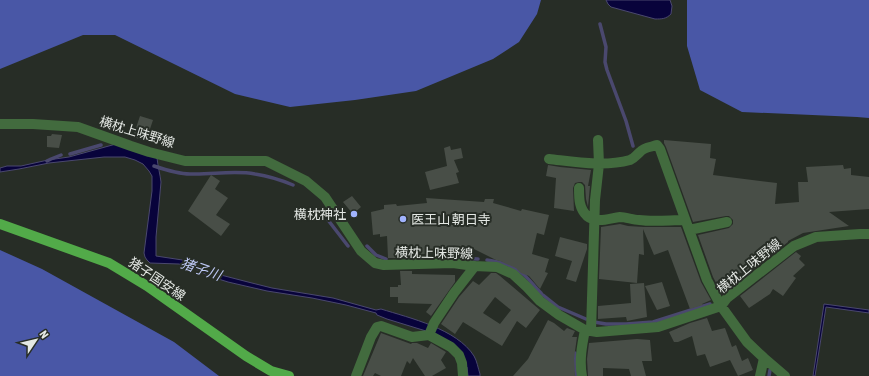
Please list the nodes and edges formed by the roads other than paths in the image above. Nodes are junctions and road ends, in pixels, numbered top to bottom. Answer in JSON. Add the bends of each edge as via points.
{"nodes":[{"id":1,"x":0,"y":124,"type":"edge"},
{"id":2,"x":598,"y":140,"type":"dead end"},
{"id":3,"x":549,"y":159,"type":"dead end"},
{"id":4,"x":599,"y":164,"type":"junction"},
{"id":5,"x":578,"y":188,"type":"dead end"},
{"id":6,"x":594,"y":220,"type":"junction"},
{"id":7,"x":685,"y":220,"type":"junction"},
{"id":8,"x":727,"y":222,"type":"dead end"},
{"id":9,"x":0,"y":224,"type":"edge"},
{"id":10,"x":688,"y":230,"type":"junction"},
{"id":11,"x":869,"y":234,"type":"edge"},
{"id":12,"x":475,"y":266,"type":"junction"},
{"id":13,"x":721,"y":306,"type":"junction"},
{"id":14,"x":588,"y":331,"type":"junction"},
{"id":15,"x":429,"y":335,"type":"junction"},
{"id":16,"x":764,"y":358,"type":"junction"},
{"id":17,"x":289,"y":376,"type":"edge"},
{"id":18,"x":356,"y":376,"type":"edge"},
{"id":19,"x":464,"y":376,"type":"edge"},
{"id":20,"x":582,"y":376,"type":"edge"},
{"id":21,"x":760,"y":376,"type":"edge"},
{"id":22,"x":785,"y":376,"type":"edge"}],
"edges":[{"from":1,"to":12,"type":"street","name":"横枕上味野線","via":[[78,127],[143,150],[185,161],[266,161],[306,181],[318,190],[361,250],[374,263],[453,263]]},
{"from":2,"to":4,"type":"street"},
{"from":3,"to":4,"type":"street"},
{"from":4,"to":6,"type":"street"},
{"from":4,"to":7,"type":"street","via":[[633,159],[640,151],[657,145]]},
{"from":5,"to":6,"type":"street","via":[[581,208]]},
{"from":6,"to":7,"type":"street","via":[[621,217],[639,220]]},
{"from":6,"to":14,"type":"street"},
{"from":7,"to":10,"type":"street"},
{"from":8,"to":10,"type":"street"},
{"from":9,"to":17,"type":"main road","name":"猪子国安線","via":[[109,263],[147,286],[246,356],[271,370]]},
{"from":10,"to":13,"type":"street","via":[[707,280]]},
{"from":11,"to":13,"type":"street","name":"横枕上味野線","via":[[816,237],[794,246],[727,298]]},
{"from":12,"to":14,"type":"street","name":"横枕上味野線","via":[[498,267],[514,274],[540,302]]},
{"from":12,"to":15,"type":"street","via":[[434,323]]},
{"from":13,"to":14,"type":"street","name":"横枕上味野線","via":[[658,327]]},
{"from":13,"to":16,"type":"street","via":[[747,342]]},
{"from":14,"to":20,"type":"street","via":[[582,350]]},
{"from":15,"to":18,"type":"street","via":[[412,337],[381,326],[377,327]]},
{"from":15,"to":19,"type":"street","via":[[460,355]]},
{"from":16,"to":21,"type":"street"},
{"from":16,"to":22,"type":"street"}]}
